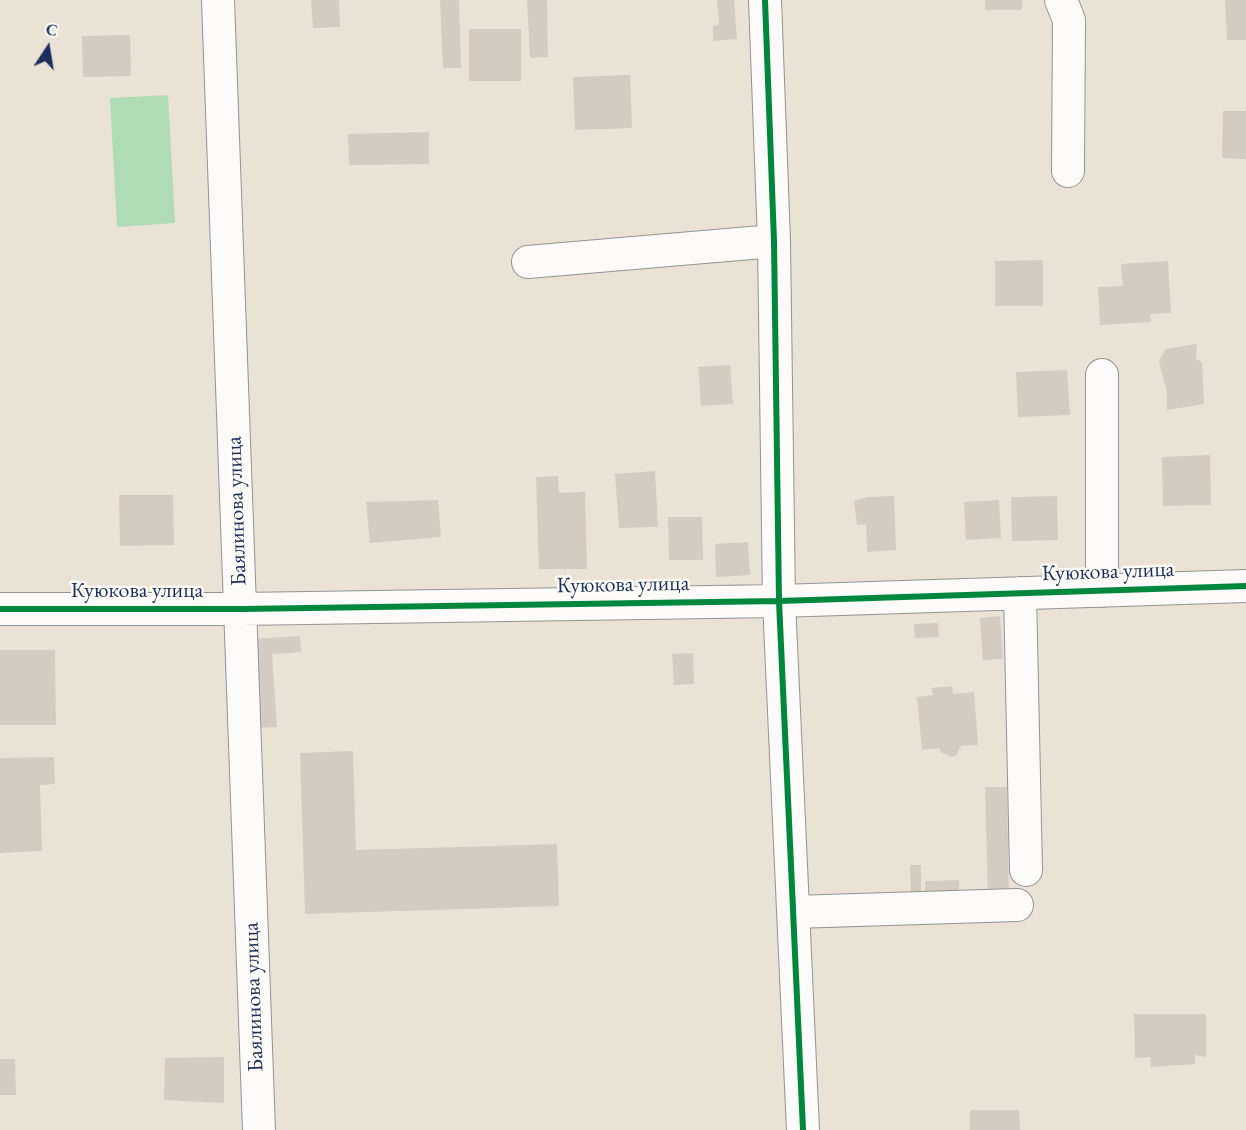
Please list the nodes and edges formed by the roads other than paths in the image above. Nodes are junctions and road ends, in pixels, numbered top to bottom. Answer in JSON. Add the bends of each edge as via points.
{"nodes":[{"id":1,"x":218,"y":0,"type":"edge"},
{"id":2,"x":765,"y":0,"type":"edge"},
{"id":3,"x":1061,"y":0,"type":"edge"},
{"id":4,"x":1068,"y":171,"type":"dead end"},
{"id":5,"x":774,"y":241,"type":"junction"},
{"id":6,"x":528,"y":262,"type":"dead end"},
{"id":7,"x":1102,"y":375,"type":"dead end"},
{"id":8,"x":1246,"y":586,"type":"edge"},
{"id":9,"x":1102,"y":591,"type":"junction"},
{"id":10,"x":1020,"y":593,"type":"junction"},
{"id":11,"x":779,"y":601,"type":"junction"},
{"id":12,"x":0,"y":609,"type":"edge"},
{"id":13,"x":241,"y":609,"type":"junction"},
{"id":14,"x":1026,"y":870,"type":"dead end"},
{"id":15,"x":1017,"y":905,"type":"dead end"},
{"id":16,"x":793,"y":912,"type":"junction"},
{"id":17,"x":259,"y":1130,"type":"edge"},
{"id":18,"x":803,"y":1130,"type":"edge"}],
"edges":[{"from":1,"to":13,"type":"street","name":"Баялинова улица"},
{"from":2,"to":5,"type":"street"},
{"from":3,"to":4,"type":"street","via":[[1069,20]]},
{"from":5,"to":6,"type":"street"},
{"from":5,"to":11,"type":"street"},
{"from":7,"to":9,"type":"street"},
{"from":8,"to":9,"type":"street","name":"Куюкова улица"},
{"from":9,"to":10,"type":"street","name":"Куюкова улица"},
{"from":10,"to":11,"type":"street","name":"Куюкова улица"},
{"from":10,"to":14,"type":"street"},
{"from":11,"to":13,"type":"street","name":"Куюкова улица"},
{"from":11,"to":16,"type":"street"},
{"from":12,"to":13,"type":"street","name":"Куюкова улица"},
{"from":13,"to":17,"type":"street","name":"Баялинова улица"},
{"from":15,"to":16,"type":"street"},
{"from":16,"to":18,"type":"street"}]}
